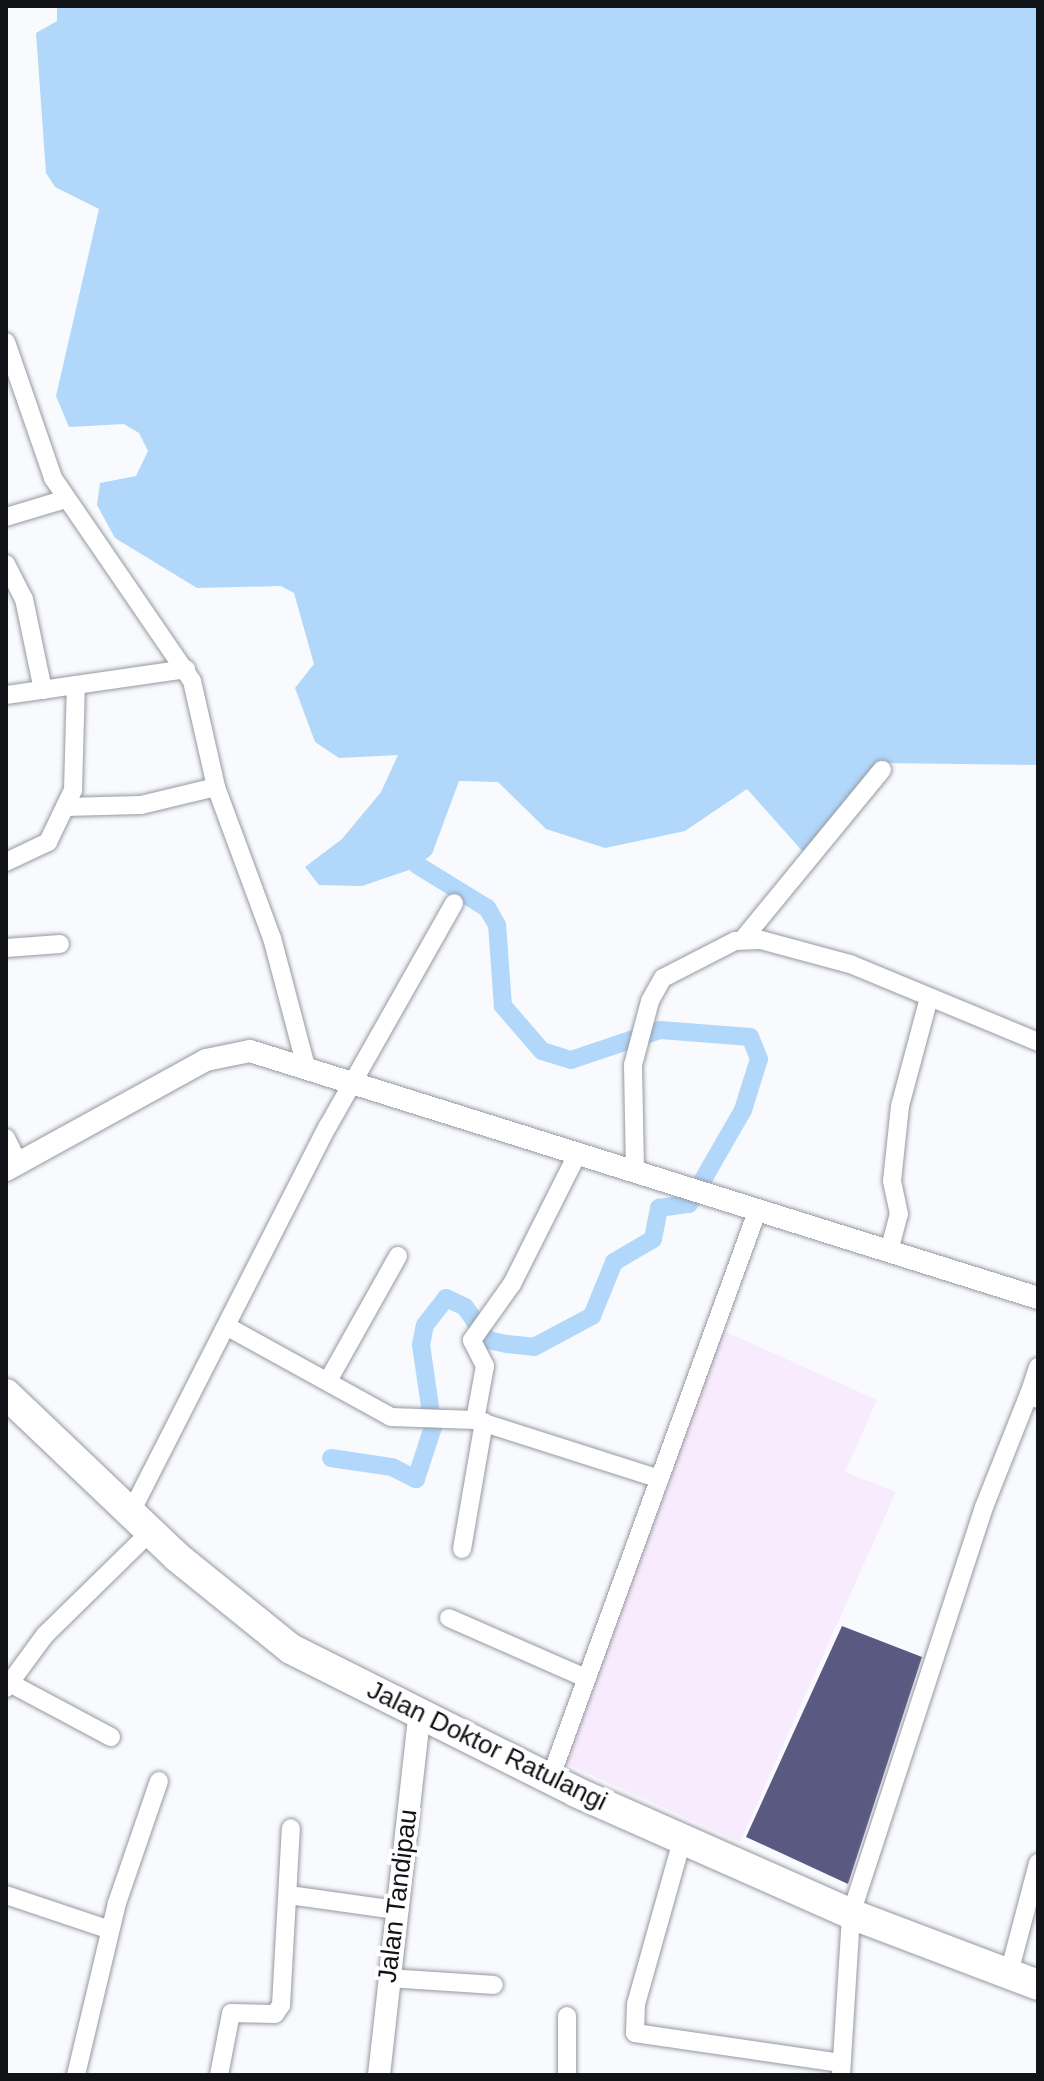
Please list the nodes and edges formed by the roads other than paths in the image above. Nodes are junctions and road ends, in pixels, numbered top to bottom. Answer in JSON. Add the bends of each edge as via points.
{"nodes":[{"id":1,"x":6,"y":342,"type":"edge"},
{"id":2,"x":66,"y":499,"type":"junction"},
{"id":3,"x":6,"y":517,"type":"edge"},
{"id":4,"x":6,"y":564,"type":"edge"},
{"id":5,"x":186,"y":669,"type":"junction"},
{"id":6,"x":76,"y":685,"type":"junction"},
{"id":7,"x":43,"y":690,"type":"junction"},
{"id":8,"x":6,"y":695,"type":"edge"},
{"id":9,"x":882,"y":770,"type":"dead end"},
{"id":10,"x":216,"y":787,"type":"junction"},
{"id":11,"x":65,"y":807,"type":"junction"},
{"id":12,"x":6,"y":862,"type":"edge"},
{"id":13,"x":454,"y":903,"type":"dead end"},
{"id":14,"x":743,"y":939,"type":"junction"},
{"id":15,"x":60,"y":944,"type":"dead end"},
{"id":16,"x":6,"y":948,"type":"edge"},
{"id":17,"x":929,"y":998,"type":"junction"},
{"id":18,"x":1038,"y":1042,"type":"edge"},
{"id":19,"x":306,"y":1067,"type":"junction"},
{"id":20,"x":354,"y":1081,"type":"junction"},
{"id":21,"x":6,"y":1138,"type":"edge"},
{"id":22,"x":578,"y":1153,"type":"junction"},
{"id":23,"x":12,"y":1166,"type":"edge"},
{"id":24,"x":635,"y":1170,"type":"junction"},
{"id":25,"x":758,"y":1209,"type":"junction"},
{"id":26,"x":889,"y":1251,"type":"junction"},
{"id":27,"x":398,"y":1256,"type":"dead end"},
{"id":28,"x":1038,"y":1298,"type":"edge"},
{"id":29,"x":228,"y":1327,"type":"junction"},
{"id":30,"x":1038,"y":1367,"type":"edge"},
{"id":31,"x":329,"y":1379,"type":"junction"},
{"id":32,"x":6,"y":1394,"type":"edge"},
{"id":33,"x":1034,"y":1396,"type":"edge"},
{"id":34,"x":479,"y":1421,"type":"junction"},
{"id":35,"x":660,"y":1479,"type":"junction"},
{"id":36,"x":140,"y":1523,"type":"junction"},
{"id":37,"x":462,"y":1549,"type":"dead end"},
{"id":38,"x":449,"y":1618,"type":"dead end"},
{"id":39,"x":586,"y":1678,"type":"junction"},
{"id":40,"x":7,"y":1684,"type":"edge"},
{"id":41,"x":419,"y":1717,"type":"junction"},
{"id":42,"x":111,"y":1737,"type":"dead end"},
{"id":43,"x":550,"y":1779,"type":"junction"},
{"id":44,"x":159,"y":1781,"type":"dead end"},
{"id":45,"x":291,"y":1828,"type":"dead end"},
{"id":46,"x":683,"y":1837,"type":"junction"},
{"id":47,"x":1038,"y":1863,"type":"edge"},
{"id":48,"x":6,"y":1895,"type":"edge"},
{"id":49,"x":289,"y":1895,"type":"junction"},
{"id":50,"x":396,"y":1910,"type":"junction"},
{"id":51,"x":851,"y":1914,"type":"junction"},
{"id":52,"x":110,"y":1930,"type":"junction"},
{"id":53,"x":1009,"y":1973,"type":"junction"},
{"id":54,"x":389,"y":1978,"type":"junction"},
{"id":55,"x":494,"y":1985,"type":"dead end"},
{"id":56,"x":1038,"y":1985,"type":"edge"},
{"id":57,"x":567,"y":2016,"type":"dead end"},
{"id":58,"x":841,"y":2069,"type":"edge"},
{"id":59,"x":76,"y":2075,"type":"edge"},
{"id":60,"x":219,"y":2075,"type":"edge"},
{"id":61,"x":379,"y":2075,"type":"edge"},
{"id":62,"x":567,"y":2075,"type":"edge"}],
"edges":[{"from":1,"to":2,"type":"street","via":[[43,459]]},
{"from":2,"to":3,"type":"street"},
{"from":2,"to":5,"type":"street"},
{"from":4,"to":7,"type":"street","via":[[24,599]]},
{"from":5,"to":6,"type":"street"},
{"from":5,"to":10,"type":"street"},
{"from":6,"to":7,"type":"street"},
{"from":6,"to":11,"type":"street","via":[[75,772]]},
{"from":7,"to":8,"type":"street"},
{"from":9,"to":14,"type":"street"},
{"from":10,"to":11,"type":"street","via":[[141,805]]},
{"from":10,"to":19,"type":"street","via":[[272,938]]},
{"from":11,"to":12,"type":"street","via":[[41,849]]},
{"from":13,"to":20,"type":"street"},
{"from":14,"to":17,"type":"street","via":[[850,964]]},
{"from":14,"to":24,"type":"street","via":[[663,978],[642,1024],[635,1055]]},
{"from":15,"to":16,"type":"street"},
{"from":17,"to":18,"type":"street"},
{"from":17,"to":26,"type":"street","via":[[900,1106],[892,1181],[899,1214]]},
{"from":19,"to":20,"type":"street"},
{"from":19,"to":23,"type":"street","via":[[250,1051],[218,1054]]},
{"from":20,"to":22,"type":"street"},
{"from":20,"to":29,"type":"street"},
{"from":21,"to":23,"type":"street"},
{"from":22,"to":24,"type":"street"},
{"from":22,"to":34,"type":"street","via":[[520,1271],[472,1340],[485,1366]]},
{"from":24,"to":25,"type":"street"},
{"from":25,"to":26,"type":"street"},
{"from":25,"to":35,"type":"street"},
{"from":26,"to":28,"type":"street"},
{"from":27,"to":31,"type":"street"},
{"from":29,"to":31,"type":"street"},
{"from":29,"to":36,"type":"street"},
{"from":30,"to":33,"type":"street"},
{"from":31,"to":34,"type":"street","via":[[391,1417]]},
{"from":32,"to":36,"type":"highway","name":"Jalan Doktor Ratulangi"},
{"from":33,"to":51,"type":"street","via":[[984,1507]]},
{"from":34,"to":35,"type":"street"},
{"from":34,"to":37,"type":"street"},
{"from":35,"to":39,"type":"street"},
{"from":36,"to":40,"type":"street"},
{"from":36,"to":41,"type":"highway","name":"Jalan Doktor Ratulangi","via":[[264,1630]]},
{"from":38,"to":39,"type":"street"},
{"from":39,"to":43,"type":"street"},
{"from":40,"to":42,"type":"street"},
{"from":41,"to":43,"type":"highway","name":"Jalan Doktor Ratulangi"},
{"from":41,"to":50,"type":"street","name":"Jalan Tandipau"},
{"from":43,"to":46,"type":"highway","name":"Jalan Doktor Ratulangi"},
{"from":44,"to":52,"type":"street"},
{"from":45,"to":49,"type":"street"},
{"from":46,"to":51,"type":"highway","name":"Jalan Doktor Ratulangi"},
{"from":46,"to":58,"type":"street","via":[[636,2004],[635,2033]]},
{"from":47,"to":53,"type":"street"},
{"from":48,"to":52,"type":"street"},
{"from":49,"to":50,"type":"street"},
{"from":49,"to":60,"type":"street","via":[[278,2012],[231,2013]]},
{"from":50,"to":54,"type":"street","name":"Jalan Tandipau"},
{"from":51,"to":53,"type":"highway","name":"Jalan Doktor Ratulangi"},
{"from":51,"to":58,"type":"street"},
{"from":52,"to":59,"type":"street"},
{"from":53,"to":56,"type":"highway","name":"Jalan Doktor Ratulangi"},
{"from":54,"to":55,"type":"street"},
{"from":54,"to":61,"type":"street","name":"Jalan Tandipau"},
{"from":57,"to":62,"type":"street"}]}
